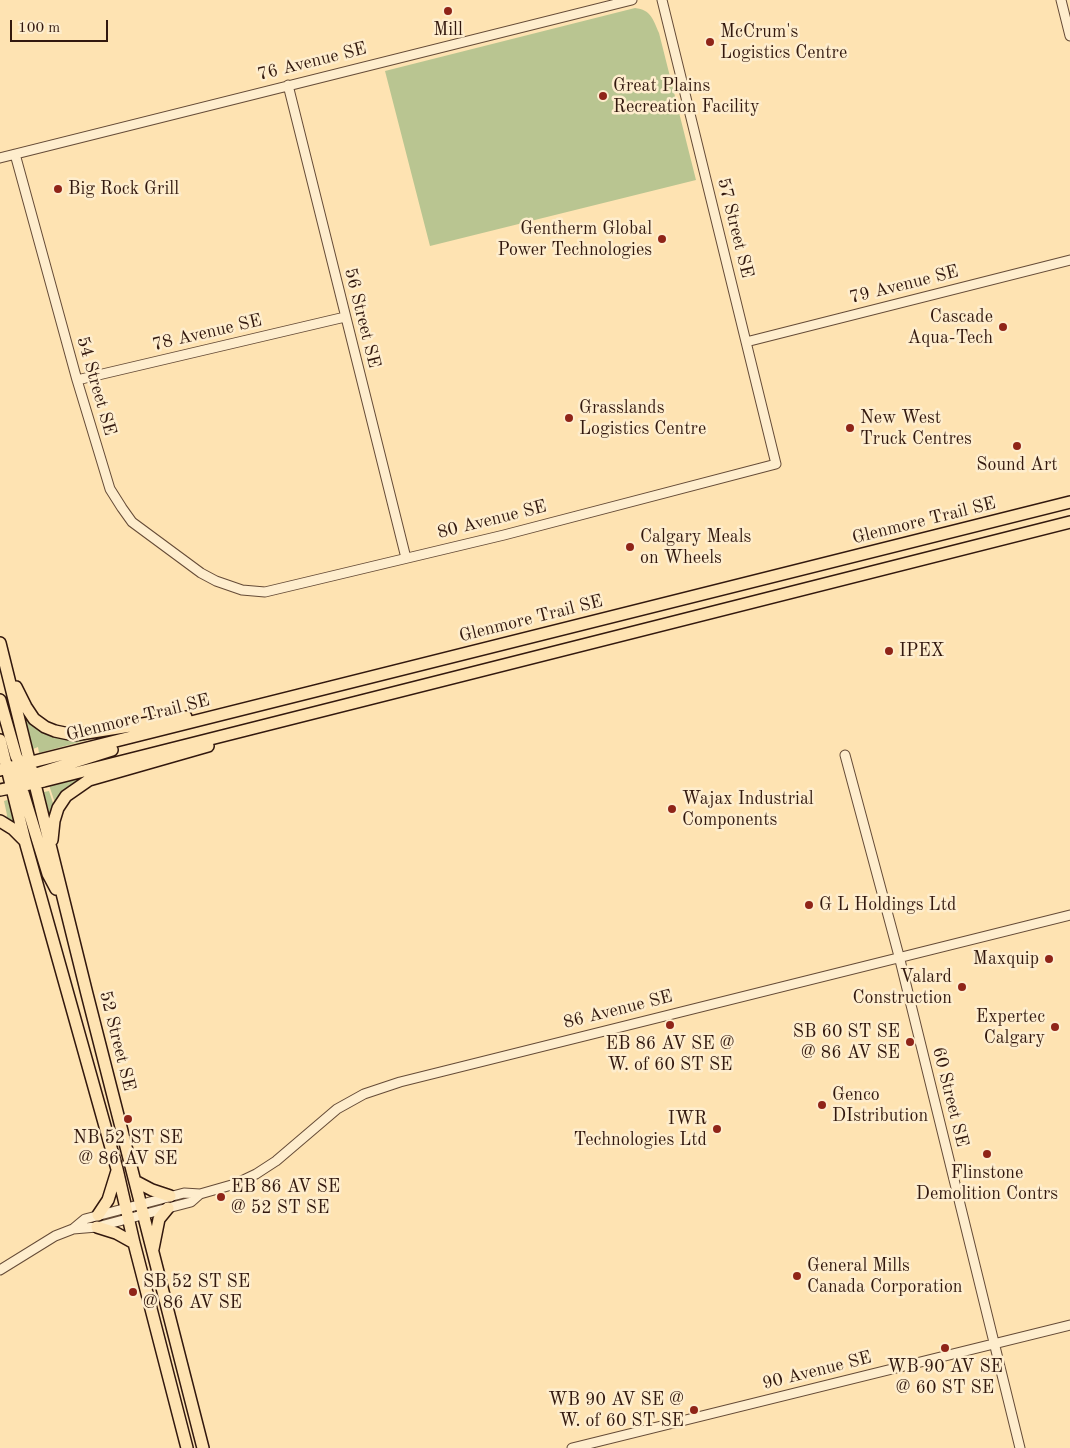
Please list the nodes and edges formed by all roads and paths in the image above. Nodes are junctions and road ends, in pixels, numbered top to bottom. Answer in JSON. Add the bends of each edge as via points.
{"nodes":[{"id":1,"x":632,"y":0,"type":"edge"},
{"id":2,"x":662,"y":0,"type":"edge"},
{"id":3,"x":1061,"y":0,"type":"edge"},
{"id":4,"x":1070,"y":36,"type":"edge"},
{"id":5,"x":288,"y":84,"type":"junction"},
{"id":6,"x":16,"y":154,"type":"junction"},
{"id":7,"x":0,"y":158,"type":"edge"},
{"id":8,"x":1070,"y":260,"type":"edge"},
{"id":9,"x":345,"y":317,"type":"junction"},
{"id":10,"x":746,"y":342,"type":"junction"},
{"id":11,"x":76,"y":380,"type":"junction"},
{"id":12,"x":776,"y":464,"type":"joint"},
{"id":13,"x":1070,"y":502,"type":"edge"},
{"id":14,"x":1070,"y":522,"type":"edge"},
{"id":15,"x":406,"y":558,"type":"junction"},
{"id":16,"x":216,"y":581,"type":"joint"},
{"id":17,"x":0,"y":643,"type":"edge"},
{"id":18,"x":7,"y":671,"type":"junction"},
{"id":19,"x":0,"y":700,"type":"edge"},
{"id":20,"x":228,"y":714,"type":"junction"},
{"id":21,"x":278,"y":721,"type":"junction"},
{"id":22,"x":0,"y":740,"type":"edge"},
{"id":23,"x":845,"y":755,"type":"dead end"},
{"id":24,"x":17,"y":776,"type":"edge"},
{"id":25,"x":0,"y":821,"type":"edge"},
{"id":26,"x":25,"y":841,"type":"junction"},
{"id":27,"x":51,"y":849,"type":"junction"},
{"id":28,"x":63,"y":902,"type":"junction"},
{"id":29,"x":1070,"y":915,"type":"edge"},
{"id":30,"x":899,"y":956,"type":"junction"},
{"id":31,"x":117,"y":1170,"type":"junction"},
{"id":32,"x":135,"y":1181,"type":"junction"},
{"id":33,"x":200,"y":1194,"type":"junction"},
{"id":34,"x":170,"y":1196,"type":"junction"},
{"id":35,"x":168,"y":1208,"type":"junction"},
{"id":36,"x":142,"y":1210,"type":"junction"},
{"id":37,"x":128,"y":1213,"type":"junction"},
{"id":38,"x":98,"y":1221,"type":"junction"},
{"id":39,"x":134,"y":1243,"type":"junction"},
{"id":40,"x":152,"y":1253,"type":"junction"},
{"id":41,"x":0,"y":1270,"type":"edge"},
{"id":42,"x":1070,"y":1325,"type":"edge"},
{"id":43,"x":994,"y":1343,"type":"junction"},
{"id":44,"x":187,"y":1448,"type":"edge"},
{"id":45,"x":203,"y":1448,"type":"edge"},
{"id":46,"x":572,"y":1448,"type":"edge"},
{"id":47,"x":1020,"y":1448,"type":"edge"}],
"edges":[{"from":1,"to":5,"type":"street","name":"76 Avenue SE"},
{"from":2,"to":10,"type":"street","name":"57 Street SE"},
{"from":3,"to":4,"type":"street"},
{"from":5,"to":6,"type":"street","name":"76 Avenue SE"},
{"from":5,"to":9,"type":"street","name":"56 Street SE"},
{"from":6,"to":7,"type":"street","name":"76 Avenue SE"},
{"from":6,"to":11,"type":"street","name":"54 Street SE"},
{"from":8,"to":10,"type":"street","name":"79 Avenue SE"},
{"from":9,"to":11,"type":"street","name":"78 Avenue SE"},
{"from":9,"to":15,"type":"street","name":"56 Street SE"},
{"from":10,"to":12,"type":"street","name":"57 Street SE"},
{"from":11,"to":16,"type":"street","name":"54 Street SE","via":[[110,489],[122,508],[132,522]]},
{"from":12,"to":15,"type":"street","name":"80 Avenue SE"},
{"from":13,"to":20,"type":"main road","name":"Glenmore Trail SE"},
{"from":14,"to":21,"type":"main road","name":"Glenmore Trail SE"},
{"from":15,"to":16,"type":"street","name":"80 Avenue SE","via":[[265,592],[242,590]]},
{"from":17,"to":18,"type":"main road","name":"52 Street SE"},
{"from":18,"to":20,"type":"main road","via":[[34,719],[55,731],[74,735],[210,713]]},
{"from":18,"to":24,"type":"main road","name":"52 Street SE"},
{"from":19,"to":24,"type":"main road","via":[[16,756]]},
{"from":20,"to":24,"type":"main road","name":"Glenmore Trail SE","via":[[144,735]]},
{"from":21,"to":24,"type":"main road","name":"Glenmore Trail SE"},
{"from":21,"to":27,"type":"main road","via":[[262,731],[89,780],[66,796],[58,808]]},
{"from":22,"to":24,"type":"main road","name":"52 Street SE"},
{"from":23,"to":30,"type":"street","name":"60 Street SE"},
{"from":24,"to":26,"type":"main road","name":"52 Street SE"},
{"from":24,"to":27,"type":"main road","name":"52 Street SE"},
{"from":24,"to":28,"type":"main road","via":[[48,874]]},
{"from":25,"to":26,"type":"main road"},
{"from":26,"to":31,"type":"main road","name":"52 Street SE"},
{"from":27,"to":28,"type":"main road","name":"52 Street SE"},
{"from":28,"to":32,"type":"main road","name":"52 Street SE"},
{"from":29,"to":30,"type":"street","name":"86 Avenue SE"},
{"from":30,"to":33,"type":"street","name":"86 Avenue SE","via":[[400,1082],[364,1094],[337,1109],[256,1174]]},
{"from":30,"to":43,"type":"street","name":"60 Street SE"},
{"from":31,"to":37,"type":"main road","name":"52 Street SE"},
{"from":31,"to":38,"type":"main road"},
{"from":32,"to":34,"type":"main road"},
{"from":32,"to":36,"type":"main road","name":"52 Street SE"},
{"from":33,"to":34,"type":"street","name":"86 Avenue SE"},
{"from":33,"to":35,"type":"street","name":"86 Avenue SE","via":[[191,1202]]},
{"from":34,"to":36,"type":"street","name":"86 Avenue SE"},
{"from":35,"to":36,"type":"street","name":"86 Avenue SE"},
{"from":35,"to":40,"type":"main road","via":[[159,1219]]},
{"from":36,"to":37,"type":"street","name":"86 Avenue SE"},
{"from":36,"to":40,"type":"main road","name":"52 Street SE"},
{"from":37,"to":38,"type":"street","name":"86 Avenue SE"},
{"from":37,"to":39,"type":"main road","name":"52 Street SE"},
{"from":38,"to":39,"type":"main road"},
{"from":38,"to":41,"type":"street","name":"86 Avenue SE","via":[[55,1236]]},
{"from":39,"to":44,"type":"main road","name":"52 Street SE"},
{"from":40,"to":45,"type":"main road","name":"52 Street SE"},
{"from":42,"to":43,"type":"street","name":"90 Avenue SE"},
{"from":43,"to":46,"type":"street","name":"90 Avenue SE"},
{"from":43,"to":47,"type":"street","name":"60 Street SE"}]}
